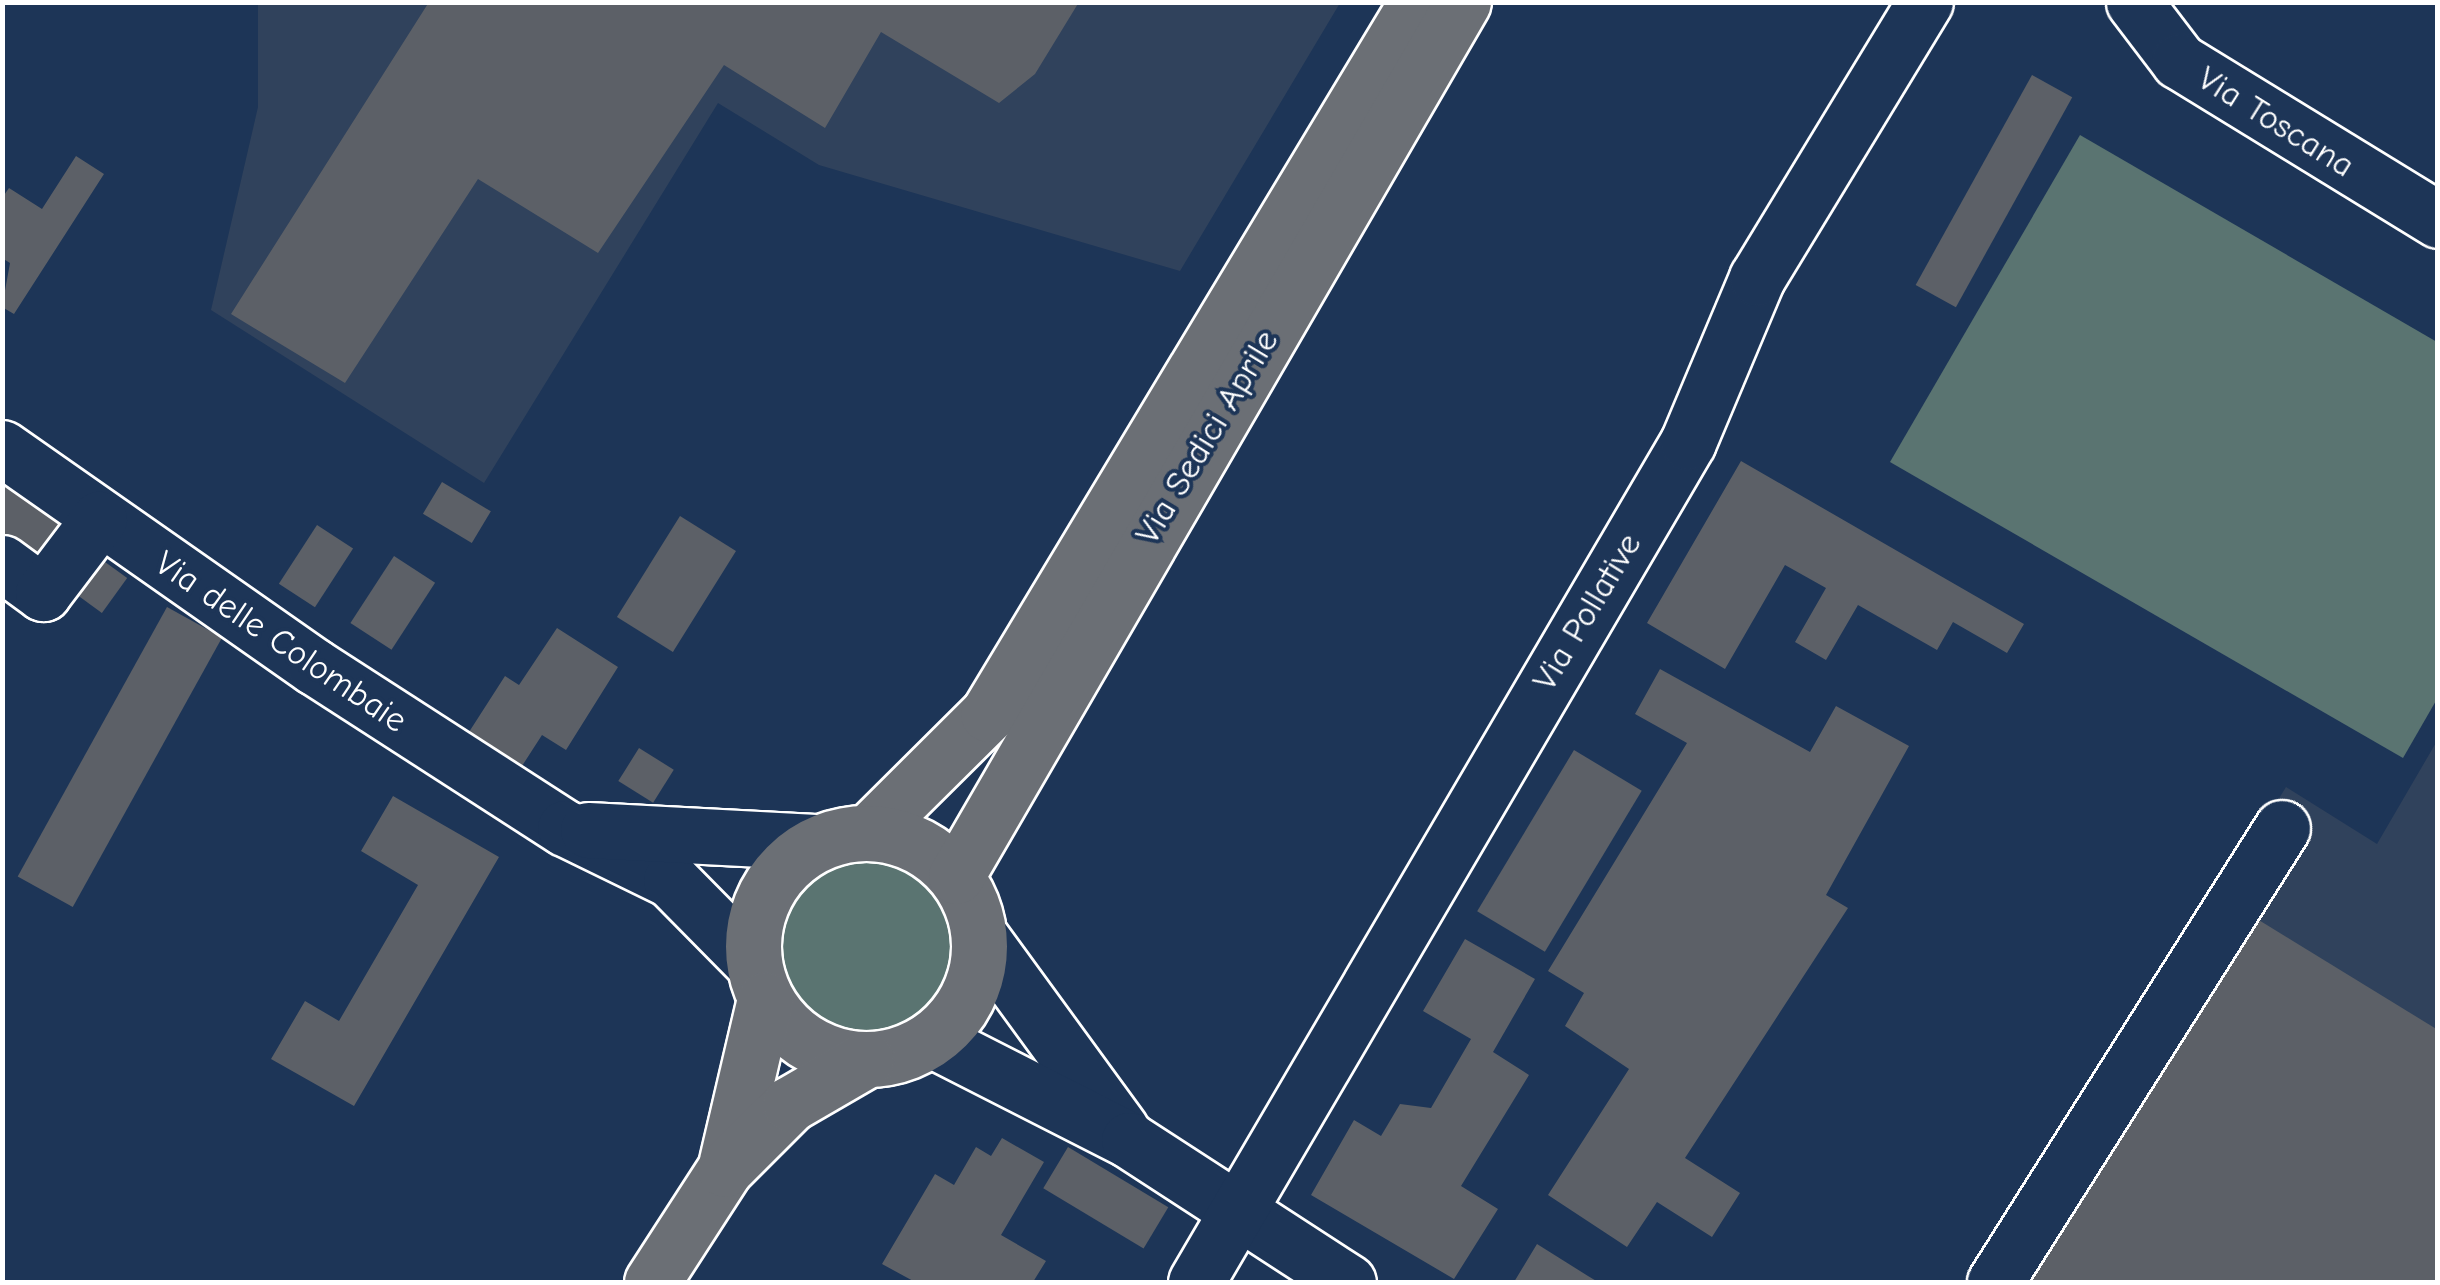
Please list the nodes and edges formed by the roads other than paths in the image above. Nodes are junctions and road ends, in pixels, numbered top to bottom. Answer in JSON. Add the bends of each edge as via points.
{"nodes":[{"id":1,"x":1417,"y":2,"type":"edge"},
{"id":2,"x":1464,"y":2,"type":"edge"},
{"id":3,"x":1925,"y":2,"type":"edge"},
{"id":4,"x":2134,"y":2,"type":"edge"},
{"id":5,"x":1395,"y":26,"type":"edge"},
{"id":6,"x":2438,"y":220,"type":"edge"},
{"id":7,"x":2,"y":448,"type":"edge"},
{"id":8,"x":99,"y":519,"type":"junction"},
{"id":9,"x":2,"y":563,"type":"edge"},
{"id":10,"x":565,"y":828,"type":"junction"},
{"id":11,"x":2282,"y":828,"type":"dead end"},
{"id":12,"x":844,"y":837,"type":"junction"},
{"id":13,"x":956,"y":876,"type":"junction"},
{"id":14,"x":980,"y":935,"type":"junction"},
{"id":15,"x":758,"y":980,"type":"junction"},
{"id":16,"x":931,"y":1039,"type":"junction"},
{"id":17,"x":866,"y":1060,"type":"junction"},
{"id":18,"x":1129,"y":1140,"type":"junction"},
{"id":19,"x":725,"y":1169,"type":"junction"},
{"id":20,"x":1235,"y":1216,"type":"junction"},
{"id":21,"x":652,"y":1282,"type":"edge"},
{"id":22,"x":1196,"y":1282,"type":"edge"},
{"id":23,"x":1348,"y":1282,"type":"edge"},
{"id":24,"x":1996,"y":1282,"type":"edge"}],
"edges":[{"from":1,"to":5,"type":"main road","name":"Via Sedici Aprile"},
{"from":2,"to":13,"type":"main road","name":"Via Sedici Aprile"},
{"from":3,"to":20,"type":"street","name":"Via Pollative","via":[[1757,278],[1688,442]]},
{"from":4,"to":6,"type":"street","name":"Via Toscana","via":[[2179,61]]},
{"from":5,"to":12,"type":"main road","name":"Via Sedici Aprile","via":[[988,714]]},
{"from":7,"to":8,"type":"street","name":"Via delle Colombaie"},
{"from":8,"to":9,"type":"street","via":[[43,593]]},
{"from":8,"to":10,"type":"street","name":"Via delle Colombaie"},
{"from":10,"to":12,"type":"street"},
{"from":10,"to":15,"type":"street","name":"Via delle Colombaie","via":[[671,880]]},
{"from":11,"to":24,"type":"street"},
{"from":12,"to":13,"type":"main road","via":[[922,846]]},
{"from":12,"to":15,"type":"main road","name":"Via Sedici Aprile","via":[[766,890]]},
{"from":13,"to":14,"type":"main road"},
{"from":14,"to":16,"type":"main road","via":[[971,992]]},
{"from":14,"to":18,"type":"street"},
{"from":15,"to":17,"type":"main road","via":[[804,1041]]},
{"from":15,"to":19,"type":"main road","name":"Via Sedici Aprile"},
{"from":16,"to":17,"type":"main road"},
{"from":16,"to":18,"type":"street"},
{"from":17,"to":19,"type":"main road","via":[[790,1104]]},
{"from":18,"to":20,"type":"street"},
{"from":19,"to":21,"type":"main road"},
{"from":20,"to":22,"type":"street","name":"Via Pollative"},
{"from":20,"to":23,"type":"street"}]}
